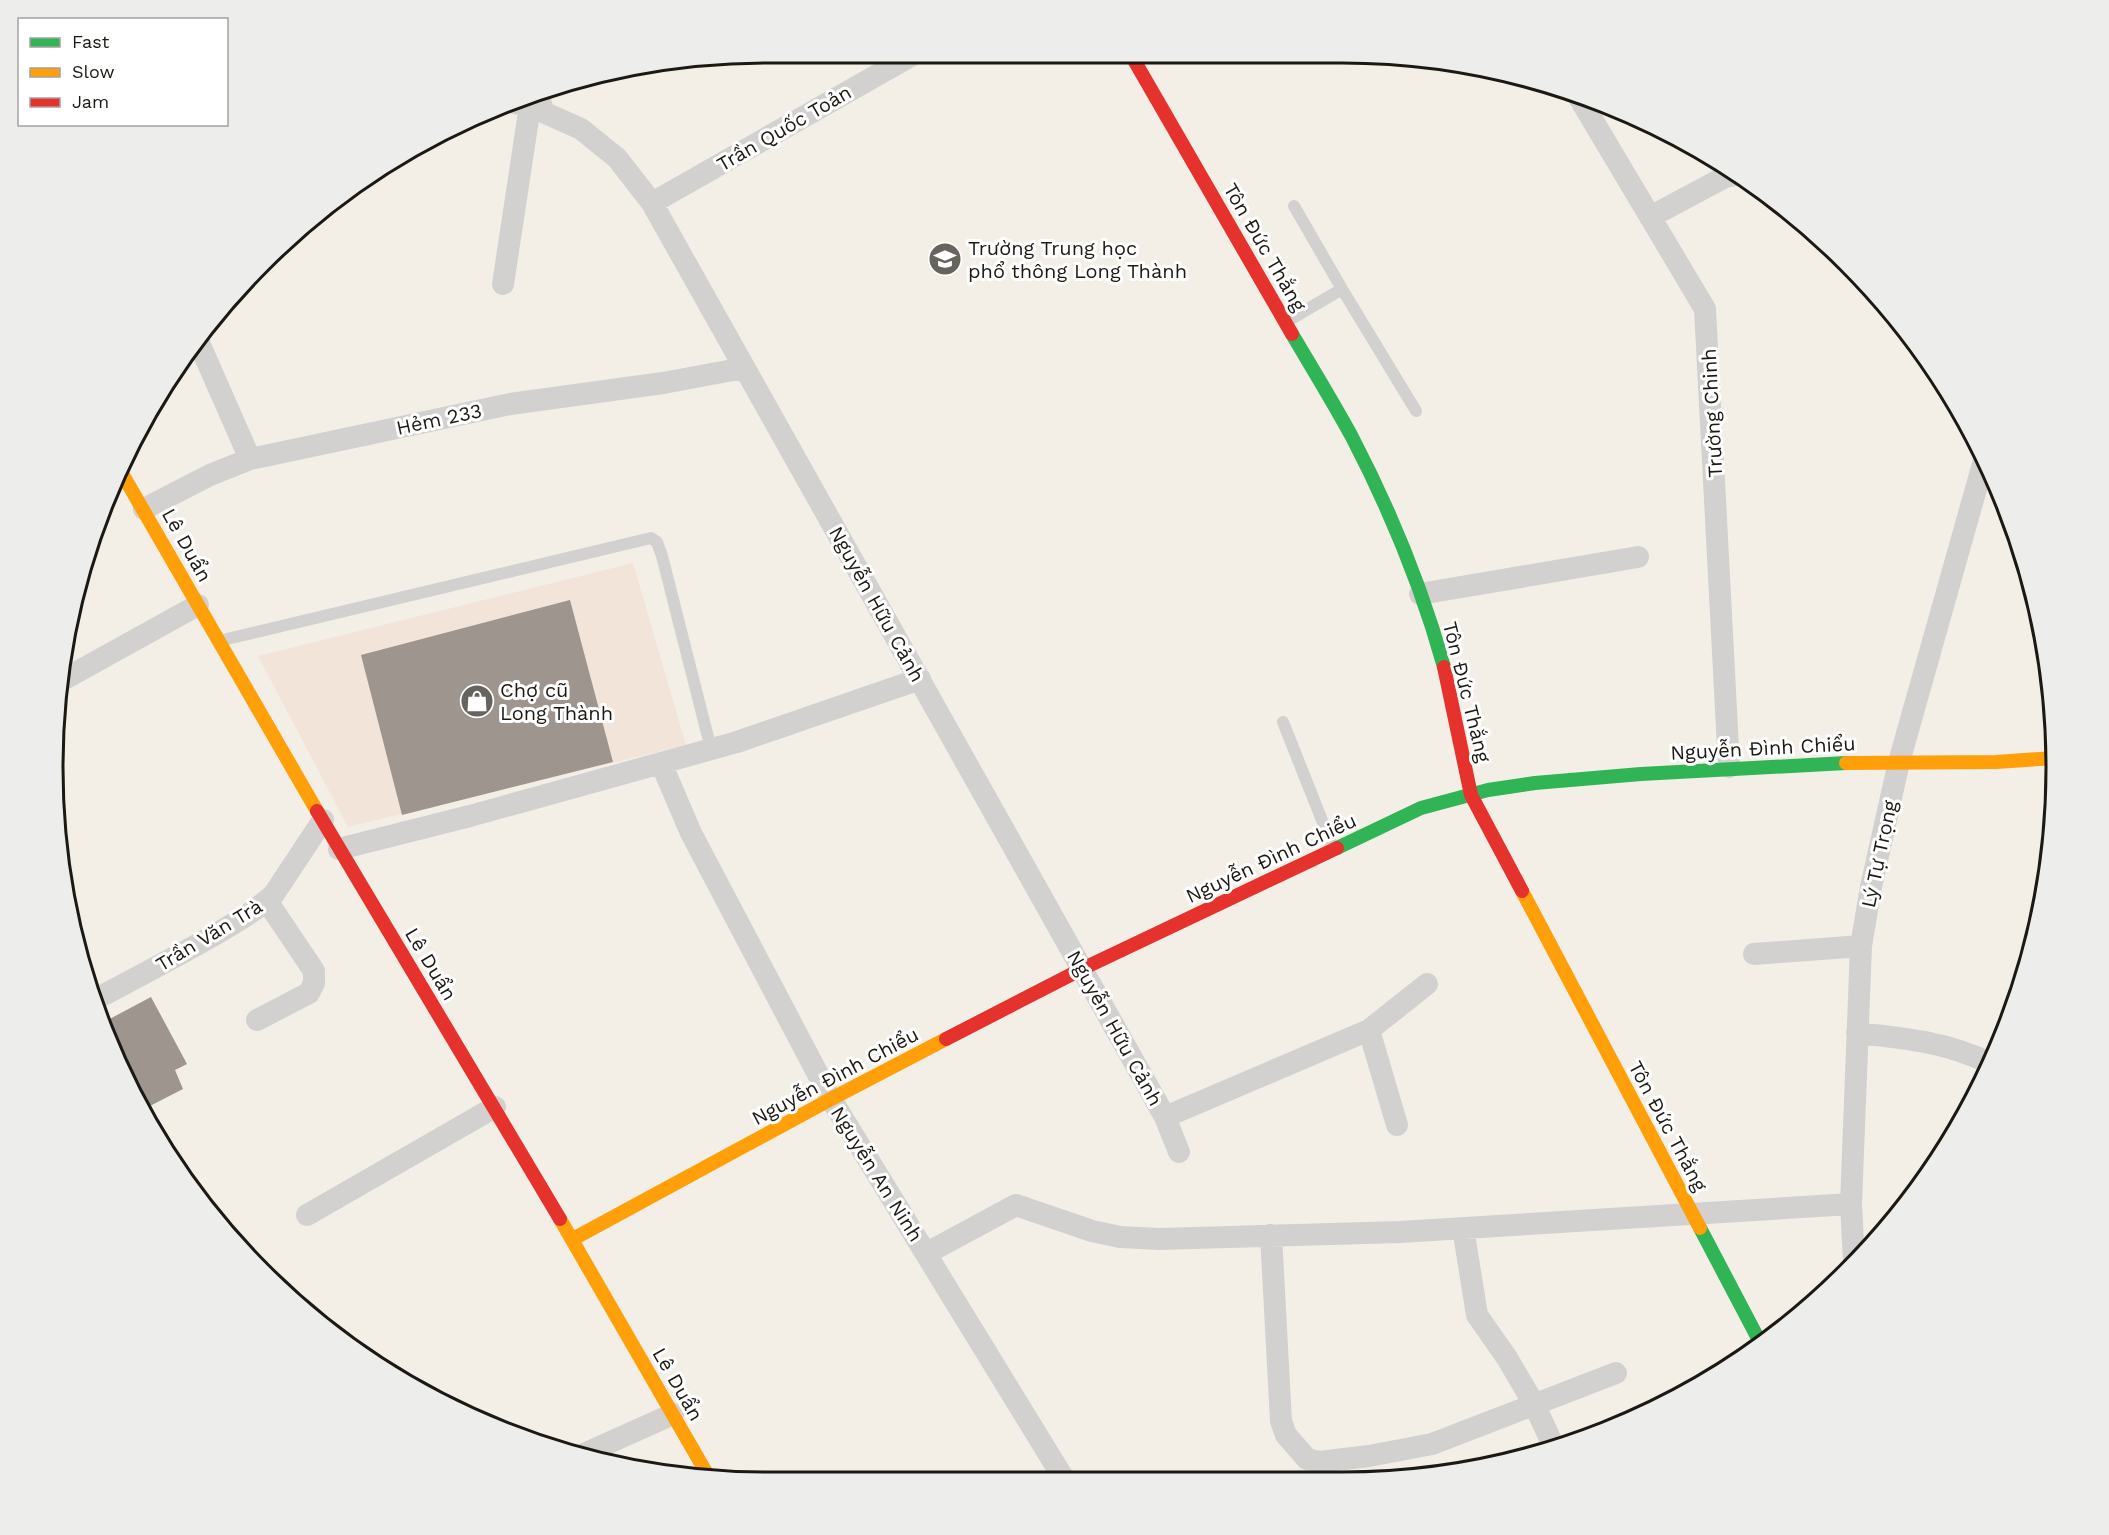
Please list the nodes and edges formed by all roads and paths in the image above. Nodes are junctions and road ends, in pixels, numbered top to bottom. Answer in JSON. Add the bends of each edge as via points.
{"nodes":[{"id":1,"x":897,"y":63,"type":"edge"},
{"id":2,"x":1136,"y":63,"type":"edge"},
{"id":3,"x":530,"y":104,"type":"edge"},
{"id":4,"x":531,"y":104,"type":"edge"},
{"id":5,"x":1584,"y":106,"type":"edge"},
{"id":6,"x":1725,"y":177,"type":"edge"},
{"id":7,"x":652,"y":203,"type":"junction"},
{"id":8,"x":1294,"y":206,"type":"dead end"},
{"id":9,"x":1650,"y":217,"type":"junction"},
{"id":10,"x":503,"y":284,"type":"dead end"},
{"id":11,"x":1342,"y":290,"type":"junction"},
{"id":12,"x":1285,"y":322,"type":"junction"},
{"id":13,"x":202,"y":349,"type":"edge"},
{"id":14,"x":744,"y":368,"type":"junction"},
{"id":15,"x":1416,"y":411,"type":"dead end"},
{"id":16,"x":250,"y":459,"type":"junction"},
{"id":17,"x":1981,"y":473,"type":"edge"},
{"id":18,"x":124,"y":483,"type":"edge"},
{"id":19,"x":144,"y":509,"type":"junction"},
{"id":20,"x":1638,"y":557,"type":"dead end"},
{"id":21,"x":1420,"y":594,"type":"junction"},
{"id":22,"x":198,"y":605,"type":"junction"},
{"id":23,"x":219,"y":641,"type":"junction"},
{"id":24,"x":69,"y":676,"type":"edge"},
{"id":25,"x":920,"y":680,"type":"junction"},
{"id":26,"x":1283,"y":722,"type":"dead end"},
{"id":27,"x":711,"y":749,"type":"junction"},
{"id":28,"x":2046,"y":759,"type":"edge"},
{"id":29,"x":1899,"y":762,"type":"junction"},
{"id":30,"x":661,"y":764,"type":"junction"},
{"id":31,"x":1729,"y":767,"type":"junction"},
{"id":32,"x":1471,"y":795,"type":"junction"},
{"id":33,"x":323,"y":820,"type":"junction"},
{"id":34,"x":339,"y":849,"type":"junction"},
{"id":35,"x":1334,"y":849,"type":"junction"},
{"id":36,"x":267,"y":901,"type":"junction"},
{"id":37,"x":1861,"y":946,"type":"junction"},
{"id":38,"x":1754,"y":954,"type":"dead end"},
{"id":39,"x":1082,"y":969,"type":"junction"},
{"id":40,"x":1426,"y":984,"type":"dead end"},
{"id":41,"x":101,"y":996,"type":"edge"},
{"id":42,"x":257,"y":1020,"type":"dead end"},
{"id":43,"x":1369,"y":1030,"type":"junction"},
{"id":44,"x":1857,"y":1033,"type":"junction"},
{"id":45,"x":1982,"y":1060,"type":"edge"},
{"id":46,"x":831,"y":1099,"type":"junction"},
{"id":47,"x":495,"y":1107,"type":"junction"},
{"id":48,"x":1165,"y":1118,"type":"junction"},
{"id":49,"x":1397,"y":1125,"type":"dead end"},
{"id":50,"x":1179,"y":1152,"type":"dead end"},
{"id":51,"x":1851,"y":1204,"type":"junction"},
{"id":52,"x":1692,"y":1213,"type":"junction"},
{"id":53,"x":307,"y":1215,"type":"dead end"},
{"id":54,"x":1463,"y":1228,"type":"junction"},
{"id":55,"x":1271,"y":1235,"type":"junction"},
{"id":56,"x":573,"y":1239,"type":"junction"},
{"id":57,"x":1853,"y":1251,"type":"edge"},
{"id":58,"x":927,"y":1253,"type":"junction"},
{"id":59,"x":1757,"y":1336,"type":"edge"},
{"id":60,"x":1616,"y":1373,"type":"dead end"},
{"id":61,"x":1534,"y":1404,"type":"junction"},
{"id":62,"x":673,"y":1414,"type":"junction"},
{"id":63,"x":1551,"y":1440,"type":"edge"},
{"id":64,"x":1298,"y":1448,"type":"junction"},
{"id":65,"x":593,"y":1450,"type":"edge"},
{"id":66,"x":704,"y":1468,"type":"edge"},
{"id":67,"x":1060,"y":1472,"type":"edge"},
{"id":68,"x":1304,"y":1472,"type":"edge"}],
"edges":[{"from":1,"to":7,"type":"street","name":"Trần Quốc Toản"},
{"from":2,"to":12,"type":"street","name":"Tôn Đức Thắng"},
{"from":3,"to":10,"type":"street"},
{"from":4,"to":7,"type":"street","name":"Nguyễn Hữu Cảnh","via":[[581,129],[617,158]]},
{"from":5,"to":9,"type":"street","name":"Trường Chinh"},
{"from":6,"to":9,"type":"street"},
{"from":7,"to":14,"type":"street","name":"Nguyễn Hữu Cảnh"},
{"from":8,"to":11,"type":"lane"},
{"from":9,"to":31,"type":"street","name":"Trường Chinh","via":[[1705,309],[1707,319]]},
{"from":11,"to":12,"type":"lane"},
{"from":11,"to":15,"type":"lane"},
{"from":12,"to":21,"type":"street","name":"Tôn Đức Thắng","via":[[1352,438],[1384,503]]},
{"from":13,"to":16,"type":"street"},
{"from":14,"to":16,"type":"street","name":"Hẻm 233","via":[[510,404]]},
{"from":14,"to":25,"type":"street","name":"Nguyễn Hữu Cảnh"},
{"from":16,"to":19,"type":"street","name":"Hẻm 233"},
{"from":17,"to":29,"type":"street","name":"Lý Tự Trọng"},
{"from":18,"to":19,"type":"street","name":"Lê Duẩn"},
{"from":19,"to":22,"type":"street","name":"Lê Duẩn"},
{"from":20,"to":21,"type":"street"},
{"from":21,"to":32,"type":"street","name":"Tôn Đức Thắng","via":[[1457,719]]},
{"from":22,"to":23,"type":"street","name":"Lê Duẩn"},
{"from":22,"to":24,"type":"street"},
{"from":23,"to":27,"type":"lane","via":[[651,538],[657,542],[662,556]]},
{"from":23,"to":33,"type":"street","name":"Lê Duẩn"},
{"from":25,"to":27,"type":"street"},
{"from":25,"to":39,"type":"street","name":"Nguyễn Hữu Cảnh"},
{"from":26,"to":35,"type":"lane"},
{"from":27,"to":30,"type":"street"},
{"from":28,"to":29,"type":"street","name":"Nguyễn Đình Chiểu"},
{"from":29,"to":31,"type":"street","name":"Nguyễn Đình Chiểu"},
{"from":29,"to":37,"type":"street","name":"Lý Tự Trọng"},
{"from":30,"to":34,"type":"street"},
{"from":30,"to":46,"type":"street","name":"Nguyễn An Ninh","via":[[691,833]]},
{"from":31,"to":32,"type":"street","name":"Nguyễn Đình Chiểu","via":[[1546,782]]},
{"from":32,"to":35,"type":"street","name":"Nguyễn Đình Chiểu","via":[[1421,808]]},
{"from":32,"to":52,"type":"street","name":"Tôn Đức Thắng"},
{"from":33,"to":34,"type":"street","name":"Lê Duẩn"},
{"from":33,"to":36,"type":"street","name":"Trần Văn Trà"},
{"from":34,"to":47,"type":"street","name":"Lê Duẩn"},
{"from":35,"to":39,"type":"street","name":"Nguyễn Đình Chiểu"},
{"from":36,"to":41,"type":"street","name":"Trần Văn Trà","via":[[200,943]]},
{"from":36,"to":42,"type":"street","via":[[314,971],[314,983],[309,993]]},
{"from":37,"to":38,"type":"street"},
{"from":37,"to":44,"type":"street","name":"Lý Tự Trọng"},
{"from":39,"to":46,"type":"street","name":"Nguyễn Đình Chiểu"},
{"from":39,"to":48,"type":"street","name":"Nguyễn Hữu Cảnh"},
{"from":40,"to":43,"type":"street"},
{"from":43,"to":48,"type":"street"},
{"from":43,"to":49,"type":"street"},
{"from":44,"to":45,"type":"street","via":[[1917,1039]]},
{"from":44,"to":51,"type":"street","name":"Lý Tự Trọng"},
{"from":46,"to":56,"type":"street","name":"Nguyễn Đình Chiểu"},
{"from":46,"to":58,"type":"street","name":"Nguyễn An Ninh"},
{"from":47,"to":53,"type":"street"},
{"from":47,"to":56,"type":"street","name":"Lê Duẩn"},
{"from":48,"to":50,"type":"street","name":"Nguyễn Hữu Cảnh"},
{"from":51,"to":52,"type":"street"},
{"from":51,"to":57,"type":"street","name":"Lý Tự Trọng"},
{"from":52,"to":54,"type":"street"},
{"from":52,"to":59,"type":"street","name":"Tôn Đức Thắng"},
{"from":54,"to":55,"type":"street"},
{"from":54,"to":61,"type":"street","via":[[1477,1316]]},
{"from":55,"to":58,"type":"street","via":[[1120,1237],[1016,1205]]},
{"from":55,"to":64,"type":"street","via":[[1281,1421],[1286,1435]]},
{"from":56,"to":62,"type":"street","name":"Lê Duẩn"},
{"from":58,"to":67,"type":"street","name":"Nguyễn An Ninh"},
{"from":60,"to":61,"type":"street"},
{"from":61,"to":63,"type":"street"},
{"from":61,"to":64,"type":"street","via":[[1432,1444],[1369,1456],[1319,1462],[1307,1459]]},
{"from":62,"to":65,"type":"street"},
{"from":62,"to":66,"type":"street","name":"Lê Duẩn"},
{"from":64,"to":68,"type":"street"}]}
